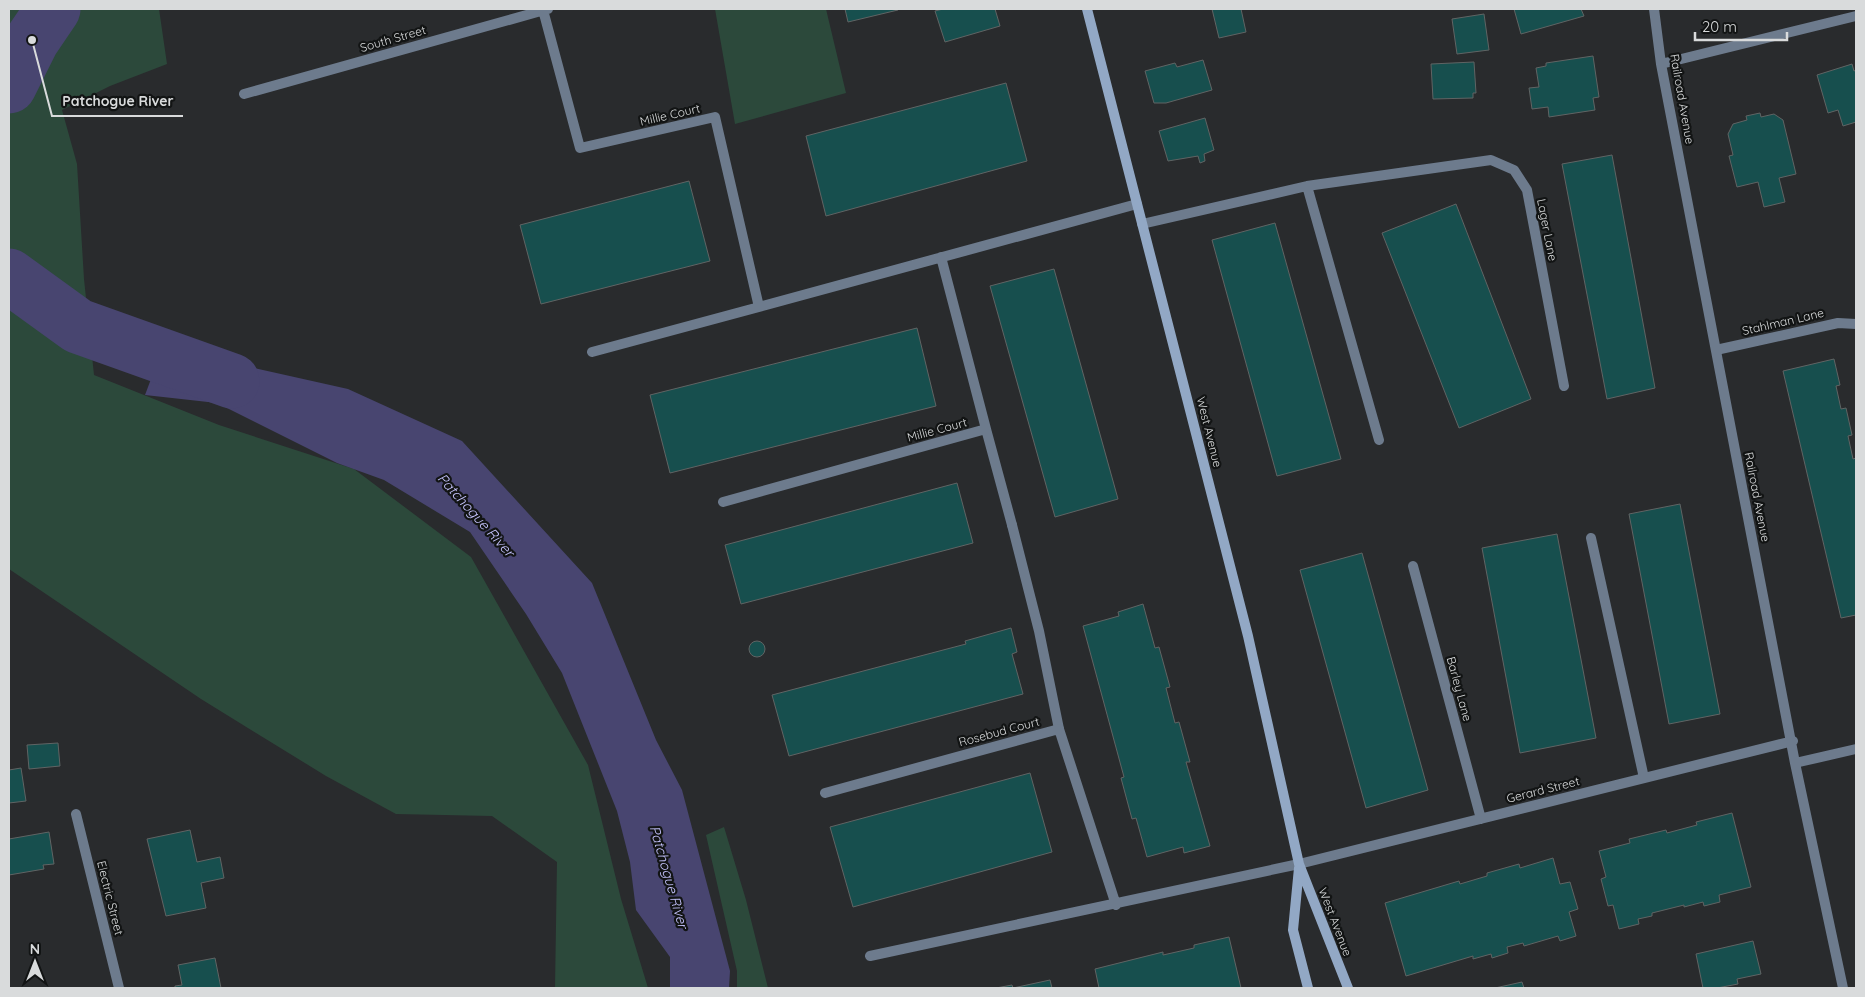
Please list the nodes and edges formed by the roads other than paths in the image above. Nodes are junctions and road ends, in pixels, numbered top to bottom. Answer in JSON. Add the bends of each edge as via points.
{"nodes":[{"id":1,"x":546,"y":9,"type":"edge"},
{"id":2,"x":1087,"y":9,"type":"edge"},
{"id":3,"x":1654,"y":9,"type":"edge"},
{"id":4,"x":1856,"y":16,"type":"edge"},
{"id":5,"x":1661,"y":64,"type":"junction"},
{"id":6,"x":244,"y":94,"type":"dead end"},
{"id":7,"x":1308,"y":186,"type":"junction"},
{"id":8,"x":1137,"y":204,"type":"junction"},
{"id":9,"x":1142,"y":224,"type":"junction"},
{"id":10,"x":941,"y":257,"type":"junction"},
{"id":11,"x":759,"y":306,"type":"junction"},
{"id":12,"x":1856,"y":324,"type":"edge"},
{"id":13,"x":1716,"y":350,"type":"junction"},
{"id":14,"x":592,"y":352,"type":"dead end"},
{"id":15,"x":1564,"y":386,"type":"dead end"},
{"id":16,"x":986,"y":429,"type":"junction"},
{"id":17,"x":1379,"y":440,"type":"dead end"},
{"id":18,"x":723,"y":502,"type":"dead end"},
{"id":19,"x":1591,"y":538,"type":"dead end"},
{"id":20,"x":1413,"y":566,"type":"dead end"},
{"id":21,"x":1059,"y":729,"type":"junction"},
{"id":22,"x":1793,"y":741,"type":"junction"},
{"id":23,"x":1856,"y":749,"type":"edge"},
{"id":24,"x":1795,"y":763,"type":"junction"},
{"id":25,"x":1644,"y":778,"type":"junction"},
{"id":26,"x":825,"y":793,"type":"dead end"},
{"id":27,"x":76,"y":814,"type":"dead end"},
{"id":28,"x":1481,"y":818,"type":"junction"},
{"id":29,"x":1299,"y":864,"type":"junction"},
{"id":30,"x":1116,"y":905,"type":"junction"},
{"id":31,"x":870,"y":956,"type":"dead end"},
{"id":32,"x":119,"y":988,"type":"edge"},
{"id":33,"x":1308,"y":988,"type":"edge"},
{"id":34,"x":1348,"y":988,"type":"edge"},
{"id":35,"x":1843,"y":988,"type":"edge"}],
"edges":[{"from":1,"to":6,"type":"street","name":"South Street"},
{"from":1,"to":11,"type":"street","name":"Millie Court","via":[[580,148],[715,117]]},
{"from":2,"to":8,"type":"main road","name":"West Avenue"},
{"from":3,"to":5,"type":"street","name":"Railroad Avenue"},
{"from":4,"to":5,"type":"street"},
{"from":5,"to":13,"type":"street","name":"Railroad Avenue"},
{"from":7,"to":9,"type":"street","name":"Lager Lane"},
{"from":7,"to":15,"type":"street","name":"Lager Lane","via":[[1491,160],[1514,170],[1527,190]]},
{"from":7,"to":17,"type":"street"},
{"from":8,"to":9,"type":"main road","name":"West Avenue"},
{"from":8,"to":10,"type":"street"},
{"from":9,"to":29,"type":"main road","name":"West Avenue","via":[[1248,636]]},
{"from":10,"to":11,"type":"street"},
{"from":10,"to":16,"type":"street","name":"Millie Court"},
{"from":11,"to":14,"type":"street"},
{"from":12,"to":13,"type":"street","name":"Stahlman Lane","via":[[1838,323]]},
{"from":13,"to":22,"type":"street","name":"Railroad Avenue"},
{"from":16,"to":18,"type":"street","name":"Millie Court"},
{"from":16,"to":21,"type":"street","via":[[1039,631]]},
{"from":19,"to":25,"type":"street"},
{"from":20,"to":28,"type":"street","name":"Barley Lane"},
{"from":21,"to":26,"type":"street","name":"Rosebud Court"},
{"from":21,"to":30,"type":"street","name":"Rosebud Court"},
{"from":22,"to":24,"type":"street","name":"Railroad Avenue"},
{"from":22,"to":25,"type":"street","name":"Gerard Street"},
{"from":23,"to":24,"type":"street"},
{"from":24,"to":35,"type":"street","name":"Railroad Avenue"},
{"from":25,"to":28,"type":"street","name":"Gerard Street"},
{"from":27,"to":32,"type":"street","name":"Electric Street"},
{"from":28,"to":29,"type":"street","name":"Gerard Street"},
{"from":29,"to":30,"type":"street"},
{"from":29,"to":33,"type":"main road","name":"West Avenue","via":[[1293,930]]},
{"from":29,"to":34,"type":"main road","name":"West Avenue"},
{"from":30,"to":31,"type":"street"}]}
